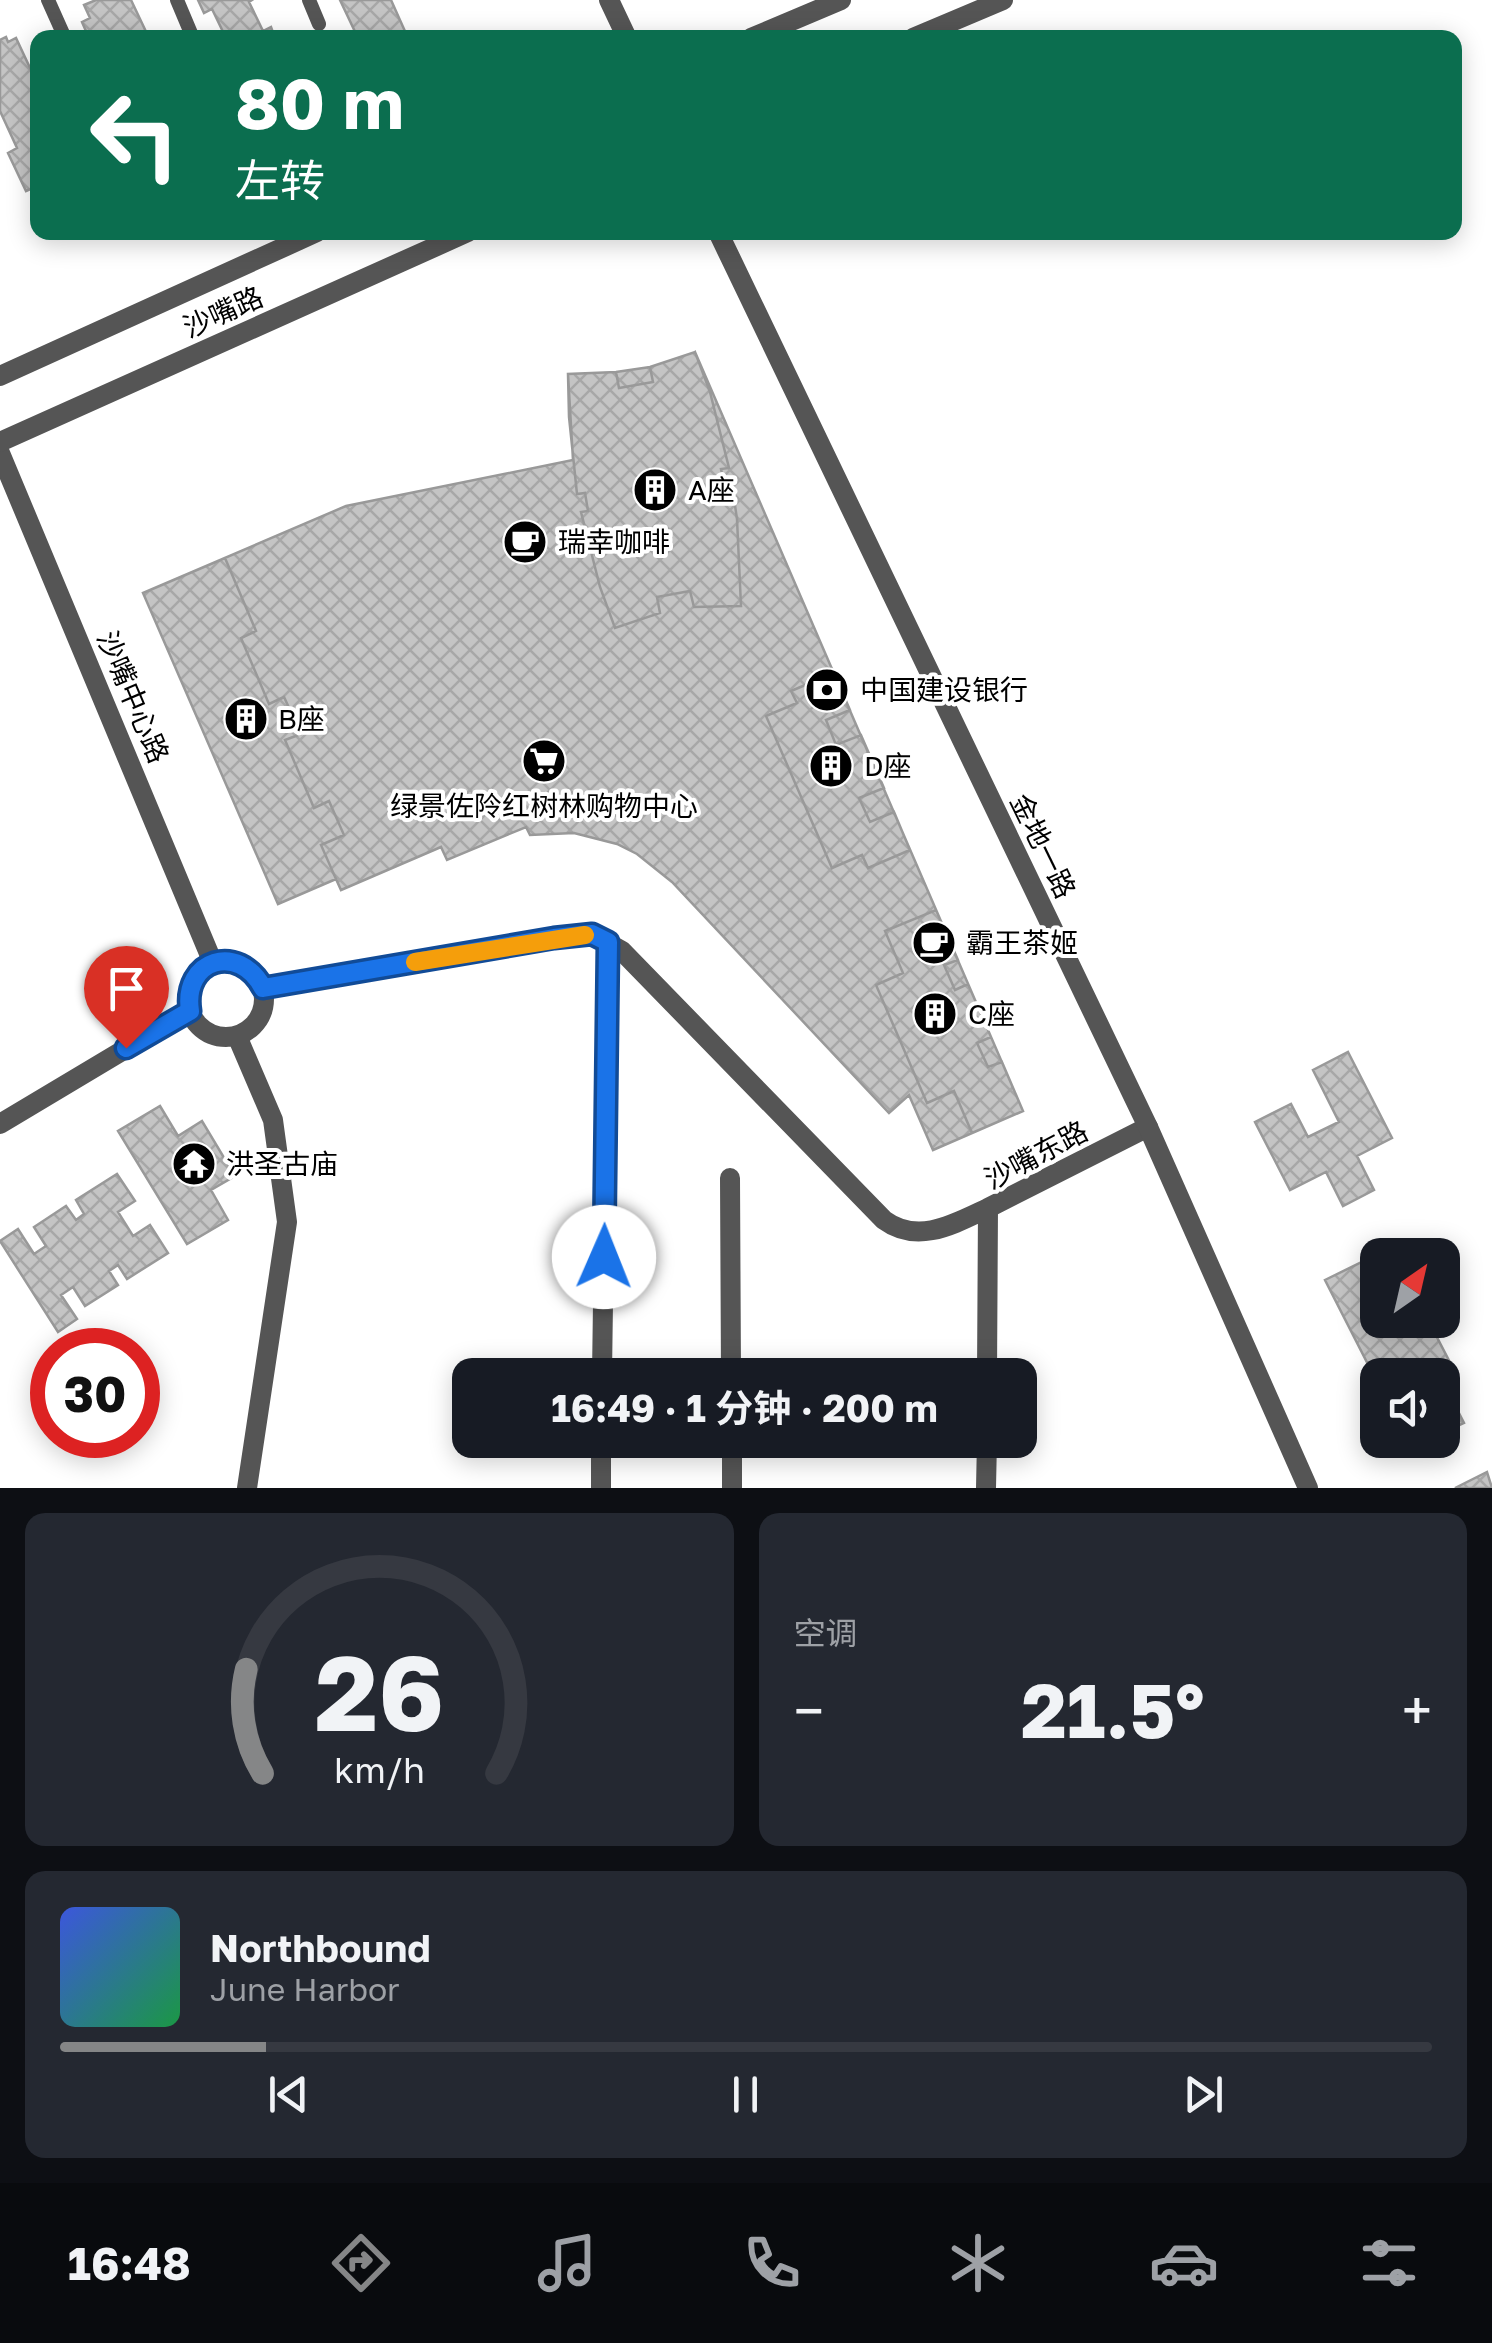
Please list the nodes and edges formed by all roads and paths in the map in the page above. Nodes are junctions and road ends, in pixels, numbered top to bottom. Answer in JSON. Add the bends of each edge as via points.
{"nodes":[{"id":1,"x":48,"y":0,"type":"edge"},
{"id":2,"x":177,"y":0,"type":"edge"},
{"id":3,"x":308,"y":0,"type":"edge"},
{"id":4,"x":610,"y":0,"type":"edge"},
{"id":5,"x":841,"y":0,"type":"edge"},
{"id":6,"x":1003,"y":0,"type":"edge"},
{"id":7,"x":319,"y":24,"type":"dead end"},
{"id":8,"x":61,"y":30,"type":"edge"},
{"id":9,"x":190,"y":30,"type":"edge"},
{"id":10,"x":623,"y":30,"type":"edge"},
{"id":11,"x":770,"y":30,"type":"edge"},
{"id":12,"x":933,"y":30,"type":"edge"},
{"id":13,"x":300,"y":240,"type":"edge"},
{"id":14,"x":450,"y":240,"type":"edge"},
{"id":15,"x":722,"y":240,"type":"edge"},
{"id":16,"x":0,"y":376,"type":"edge"},
{"id":17,"x":0,"y":442,"type":"edge"},
{"id":18,"x":0,"y":453,"type":"edge"},
{"id":19,"x":608,"y":942,"type":"junction"},
{"id":20,"x":214,"y":962,"type":"junction"},
{"id":21,"x":263,"y":988,"type":"junction"},
{"id":22,"x":190,"y":1011,"type":"junction"},
{"id":23,"x":237,"y":1036,"type":"junction"},
{"id":24,"x":0,"y":1124,"type":"edge"},
{"id":25,"x":1148,"y":1128,"type":"junction"},
{"id":26,"x":730,"y":1178,"type":"dead end"},
{"id":27,"x":988,"y":1208,"type":"junction"},
{"id":28,"x":602,"y":1358,"type":"edge"},
{"id":29,"x":732,"y":1358,"type":"edge"},
{"id":30,"x":987,"y":1358,"type":"edge"},
{"id":31,"x":602,"y":1458,"type":"edge"},
{"id":32,"x":732,"y":1458,"type":"edge"},
{"id":33,"x":986,"y":1458,"type":"edge"},
{"id":34,"x":248,"y":1488,"type":"edge"},
{"id":35,"x":601,"y":1488,"type":"edge"},
{"id":36,"x":732,"y":1488,"type":"edge"},
{"id":37,"x":986,"y":1488,"type":"edge"},
{"id":38,"x":1308,"y":1488,"type":"edge"}],
"edges":[{"from":1,"to":8,"type":"lane"},
{"from":2,"to":9,"type":"lane"},
{"from":3,"to":7,"type":"lane"},
{"from":4,"to":10,"type":"street"},
{"from":5,"to":11,"type":"street"},
{"from":6,"to":12,"type":"street"},
{"from":13,"to":16,"type":"street","name":"沙嘴路"},
{"from":14,"to":17,"type":"street","name":"沙嘴路"},
{"from":15,"to":25,"type":"street","name":"金地一路"},
{"from":18,"to":20,"type":"street","name":"沙嘴中心路"},
{"from":19,"to":21,"type":"street","via":[[572,935]]},
{"from":19,"to":27,"type":"street","via":[[897,1230],[932,1231]]},
{"from":19,"to":28,"type":"street"},
{"from":20,"to":21,"type":"street","via":[[238,962]]},
{"from":20,"to":22,"type":"street","via":[[190,987]]},
{"from":21,"to":23,"type":"street","via":[[257,1023]]},
{"from":22,"to":23,"type":"street","via":[[214,1036]]},
{"from":22,"to":24,"type":"street"},
{"from":23,"to":34,"type":"street","via":[[273,1120],[286,1222]]},
{"from":25,"to":27,"type":"street","name":"沙嘴东路"},
{"from":25,"to":38,"type":"street","name":"金地一路"},
{"from":26,"to":29,"type":"street"},
{"from":27,"to":30,"type":"street","name":"沙嘴东路"},
{"from":31,"to":35,"type":"street"},
{"from":32,"to":36,"type":"street"},
{"from":33,"to":37,"type":"street"}]}
